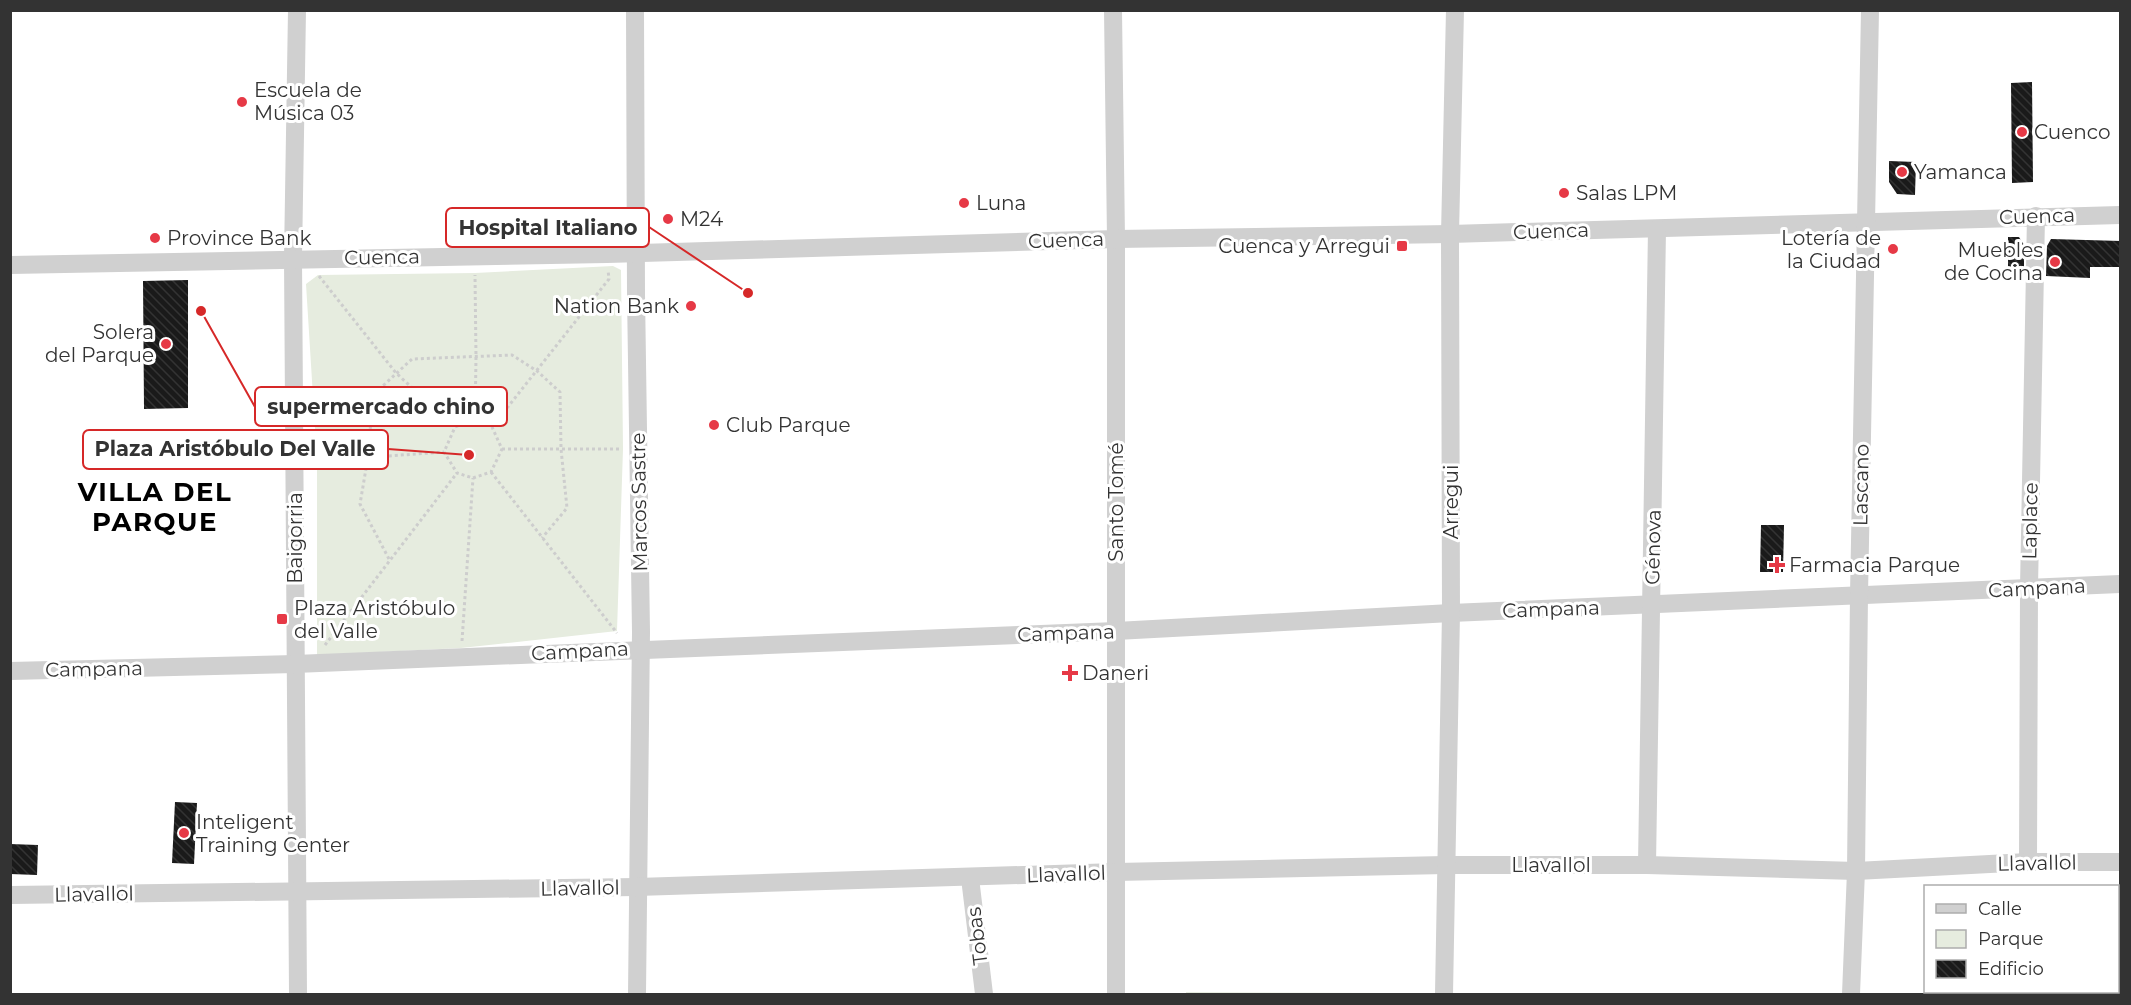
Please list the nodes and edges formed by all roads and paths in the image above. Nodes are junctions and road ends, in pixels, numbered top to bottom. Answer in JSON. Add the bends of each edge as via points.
{"nodes":[{"id":1,"x":297,"y":10,"type":"edge"},
{"id":2,"x":635,"y":10,"type":"edge"},
{"id":3,"x":1113,"y":10,"type":"edge"},
{"id":4,"x":1455,"y":10,"type":"edge"},
{"id":5,"x":1870,"y":10,"type":"edge"},
{"id":6,"x":2121,"y":214,"type":"edge"},
{"id":7,"x":2036,"y":216,"type":"junction"},
{"id":8,"x":1866,"y":222,"type":"junction"},
{"id":9,"x":1657,"y":229,"type":"junction"},
{"id":10,"x":1449,"y":234,"type":"junction"},
{"id":11,"x":1116,"y":239,"type":"junction"},
{"id":12,"x":635,"y":253,"type":"junction"},
{"id":13,"x":607,"y":254,"type":"junction"},
{"id":14,"x":10,"y":265,"type":"edge"},
{"id":15,"x":293,"y":268,"type":"junction"},
{"id":16,"x":475,"y":273,"type":"dead end"},
{"id":17,"x":477,"y":357,"type":"junction"},
{"id":18,"x":537,"y":371,"type":"junction"},
{"id":19,"x":396,"y":374,"type":"junction"},
{"id":20,"x":475,"y":420,"type":"junction"},
{"id":21,"x":455,"y":427,"type":"junction"},
{"id":22,"x":492,"y":427,"type":"junction"},
{"id":23,"x":502,"y":449,"type":"junction"},
{"id":24,"x":561,"y":449,"type":"junction"},
{"id":25,"x":623,"y":449,"type":"dead end"},
{"id":26,"x":444,"y":452,"type":"junction"},
{"id":27,"x":368,"y":457,"type":"junction"},
{"id":28,"x":316,"y":461,"type":"dead end"},
{"id":29,"x":457,"y":472,"type":"junction"},
{"id":30,"x":491,"y":472,"type":"junction"},
{"id":31,"x":472,"y":478,"type":"junction"},
{"id":32,"x":542,"y":538,"type":"junction"},
{"id":33,"x":389,"y":559,"type":"junction"},
{"id":34,"x":2121,"y":584,"type":"edge"},
{"id":35,"x":2029,"y":588,"type":"junction"},
{"id":36,"x":1859,"y":595,"type":"junction"},
{"id":37,"x":1652,"y":605,"type":"junction"},
{"id":38,"x":1451,"y":613,"type":"junction"},
{"id":39,"x":1116,"y":631,"type":"junction"},
{"id":40,"x":325,"y":645,"type":"dead end"},
{"id":41,"x":461,"y":648,"type":"dead end"},
{"id":42,"x":641,"y":649,"type":"junction"},
{"id":43,"x":617,"y":650,"type":"junction"},
{"id":44,"x":295,"y":664,"type":"junction"},
{"id":45,"x":10,"y":671,"type":"edge"},
{"id":46,"x":2028,"y":862,"type":"junction"},
{"id":47,"x":2121,"y":862,"type":"edge"},
{"id":48,"x":1445,"y":865,"type":"junction"},
{"id":49,"x":1647,"y":865,"type":"junction"},
{"id":50,"x":1856,"y":871,"type":"junction"},
{"id":51,"x":1116,"y":872,"type":"junction"},
{"id":52,"x":970,"y":878,"type":"junction"},
{"id":53,"x":637,"y":887,"type":"junction"},
{"id":54,"x":298,"y":891,"type":"junction"},
{"id":55,"x":10,"y":895,"type":"edge"},
{"id":56,"x":298,"y":994,"type":"edge"},
{"id":57,"x":637,"y":994,"type":"edge"},
{"id":58,"x":984,"y":994,"type":"edge"},
{"id":59,"x":1116,"y":994,"type":"edge"},
{"id":60,"x":1444,"y":994,"type":"edge"},
{"id":61,"x":1851,"y":994,"type":"edge"}],
"edges":[{"from":1,"to":15,"type":"street","name":"Baigorria"},
{"from":2,"to":12,"type":"street","name":"Marcos Sastre"},
{"from":3,"to":11,"type":"street","name":"Santo Tomé"},
{"from":4,"to":10,"type":"street","name":"Arregui"},
{"from":5,"to":8,"type":"street","name":"Lascano"},
{"from":6,"to":7,"type":"street","name":"Cuenca"},
{"from":7,"to":8,"type":"street","name":"Cuenca"},
{"from":7,"to":35,"type":"street","name":"Laplace"},
{"from":8,"to":9,"type":"street","name":"Cuenca"},
{"from":8,"to":36,"type":"street","name":"Lascano"},
{"from":9,"to":10,"type":"street","name":"Cuenca"},
{"from":9,"to":37,"type":"street","name":"Génova"},
{"from":10,"to":11,"type":"street","name":"Cuenca"},
{"from":10,"to":38,"type":"street","name":"Arregui"},
{"from":11,"to":12,"type":"street","name":"Cuenca"},
{"from":11,"to":39,"type":"street","name":"Santo Tomé"},
{"from":12,"to":13,"type":"street","name":"Cuenca"},
{"from":12,"to":42,"type":"street","name":"Marcos Sastre"},
{"from":13,"to":15,"type":"street","name":"Cuenca"},
{"from":13,"to":18,"type":"path","via":[[609,279]]},
{"from":14,"to":15,"type":"street","name":"Cuenca"},
{"from":15,"to":19,"type":"path","via":[[318,275]]},
{"from":15,"to":44,"type":"street","name":"Baigorria"},
{"from":16,"to":17,"type":"path"},
{"from":17,"to":18,"type":"path","via":[[512,355]]},
{"from":17,"to":19,"type":"path","via":[[412,359]]},
{"from":17,"to":20,"type":"path"},
{"from":18,"to":22,"type":"path"},
{"from":18,"to":24,"type":"path","via":[[560,392]]},
{"from":19,"to":21,"type":"path"},
{"from":19,"to":27,"type":"path","via":[[373,395]]},
{"from":20,"to":21,"type":"path"},
{"from":20,"to":22,"type":"path"},
{"from":21,"to":26,"type":"path"},
{"from":22,"to":23,"type":"path"},
{"from":23,"to":24,"type":"path"},
{"from":23,"to":30,"type":"path"},
{"from":24,"to":25,"type":"path"},
{"from":24,"to":32,"type":"path","via":[[567,508]]},
{"from":26,"to":27,"type":"path"},
{"from":26,"to":29,"type":"path"},
{"from":27,"to":28,"type":"path"},
{"from":27,"to":33,"type":"path","via":[[360,504]]},
{"from":29,"to":31,"type":"path"},
{"from":29,"to":33,"type":"path"},
{"from":30,"to":31,"type":"path"},
{"from":30,"to":32,"type":"path"},
{"from":31,"to":41,"type":"path"},
{"from":32,"to":43,"type":"path","via":[[617,632]]},
{"from":33,"to":40,"type":"path"},
{"from":34,"to":35,"type":"street","name":"Campana"},
{"from":35,"to":36,"type":"street","name":"Campana"},
{"from":35,"to":46,"type":"street","name":"Laplace"},
{"from":36,"to":37,"type":"street","name":"Campana"},
{"from":36,"to":50,"type":"street","name":"Lascano"},
{"from":37,"to":38,"type":"street","name":"Campana"},
{"from":37,"to":49,"type":"street","name":"Génova"},
{"from":38,"to":39,"type":"street","name":"Campana"},
{"from":38,"to":48,"type":"street","name":"Arregui"},
{"from":39,"to":42,"type":"street","name":"Campana"},
{"from":39,"to":51,"type":"street","name":"Santo Tomé"},
{"from":42,"to":43,"type":"street","name":"Campana"},
{"from":42,"to":53,"type":"street","name":"Marcos Sastre"},
{"from":43,"to":44,"type":"street","name":"Campana"},
{"from":44,"to":45,"type":"street","name":"Campana"},
{"from":44,"to":54,"type":"street","name":"Baigorria"},
{"from":46,"to":47,"type":"street","name":"Llavallol"},
{"from":46,"to":50,"type":"street","name":"Llavallol"},
{"from":48,"to":49,"type":"street","name":"Llavallol"},
{"from":48,"to":51,"type":"street","name":"Llavallol"},
{"from":48,"to":60,"type":"street","name":"Arregui"},
{"from":49,"to":50,"type":"street","name":"Llavallol"},
{"from":50,"to":61,"type":"street","name":"Lascano"},
{"from":51,"to":52,"type":"street","name":"Llavallol"},
{"from":51,"to":59,"type":"street","name":"Santo Tomé"},
{"from":52,"to":53,"type":"street","name":"Llavallol"},
{"from":52,"to":58,"type":"street","name":"Tobas"},
{"from":53,"to":54,"type":"street","name":"Llavallol"},
{"from":53,"to":57,"type":"street","name":"Marcos Sastre"},
{"from":54,"to":55,"type":"street","name":"Llavallol"},
{"from":54,"to":56,"type":"street","name":"Baigorria"}]}
